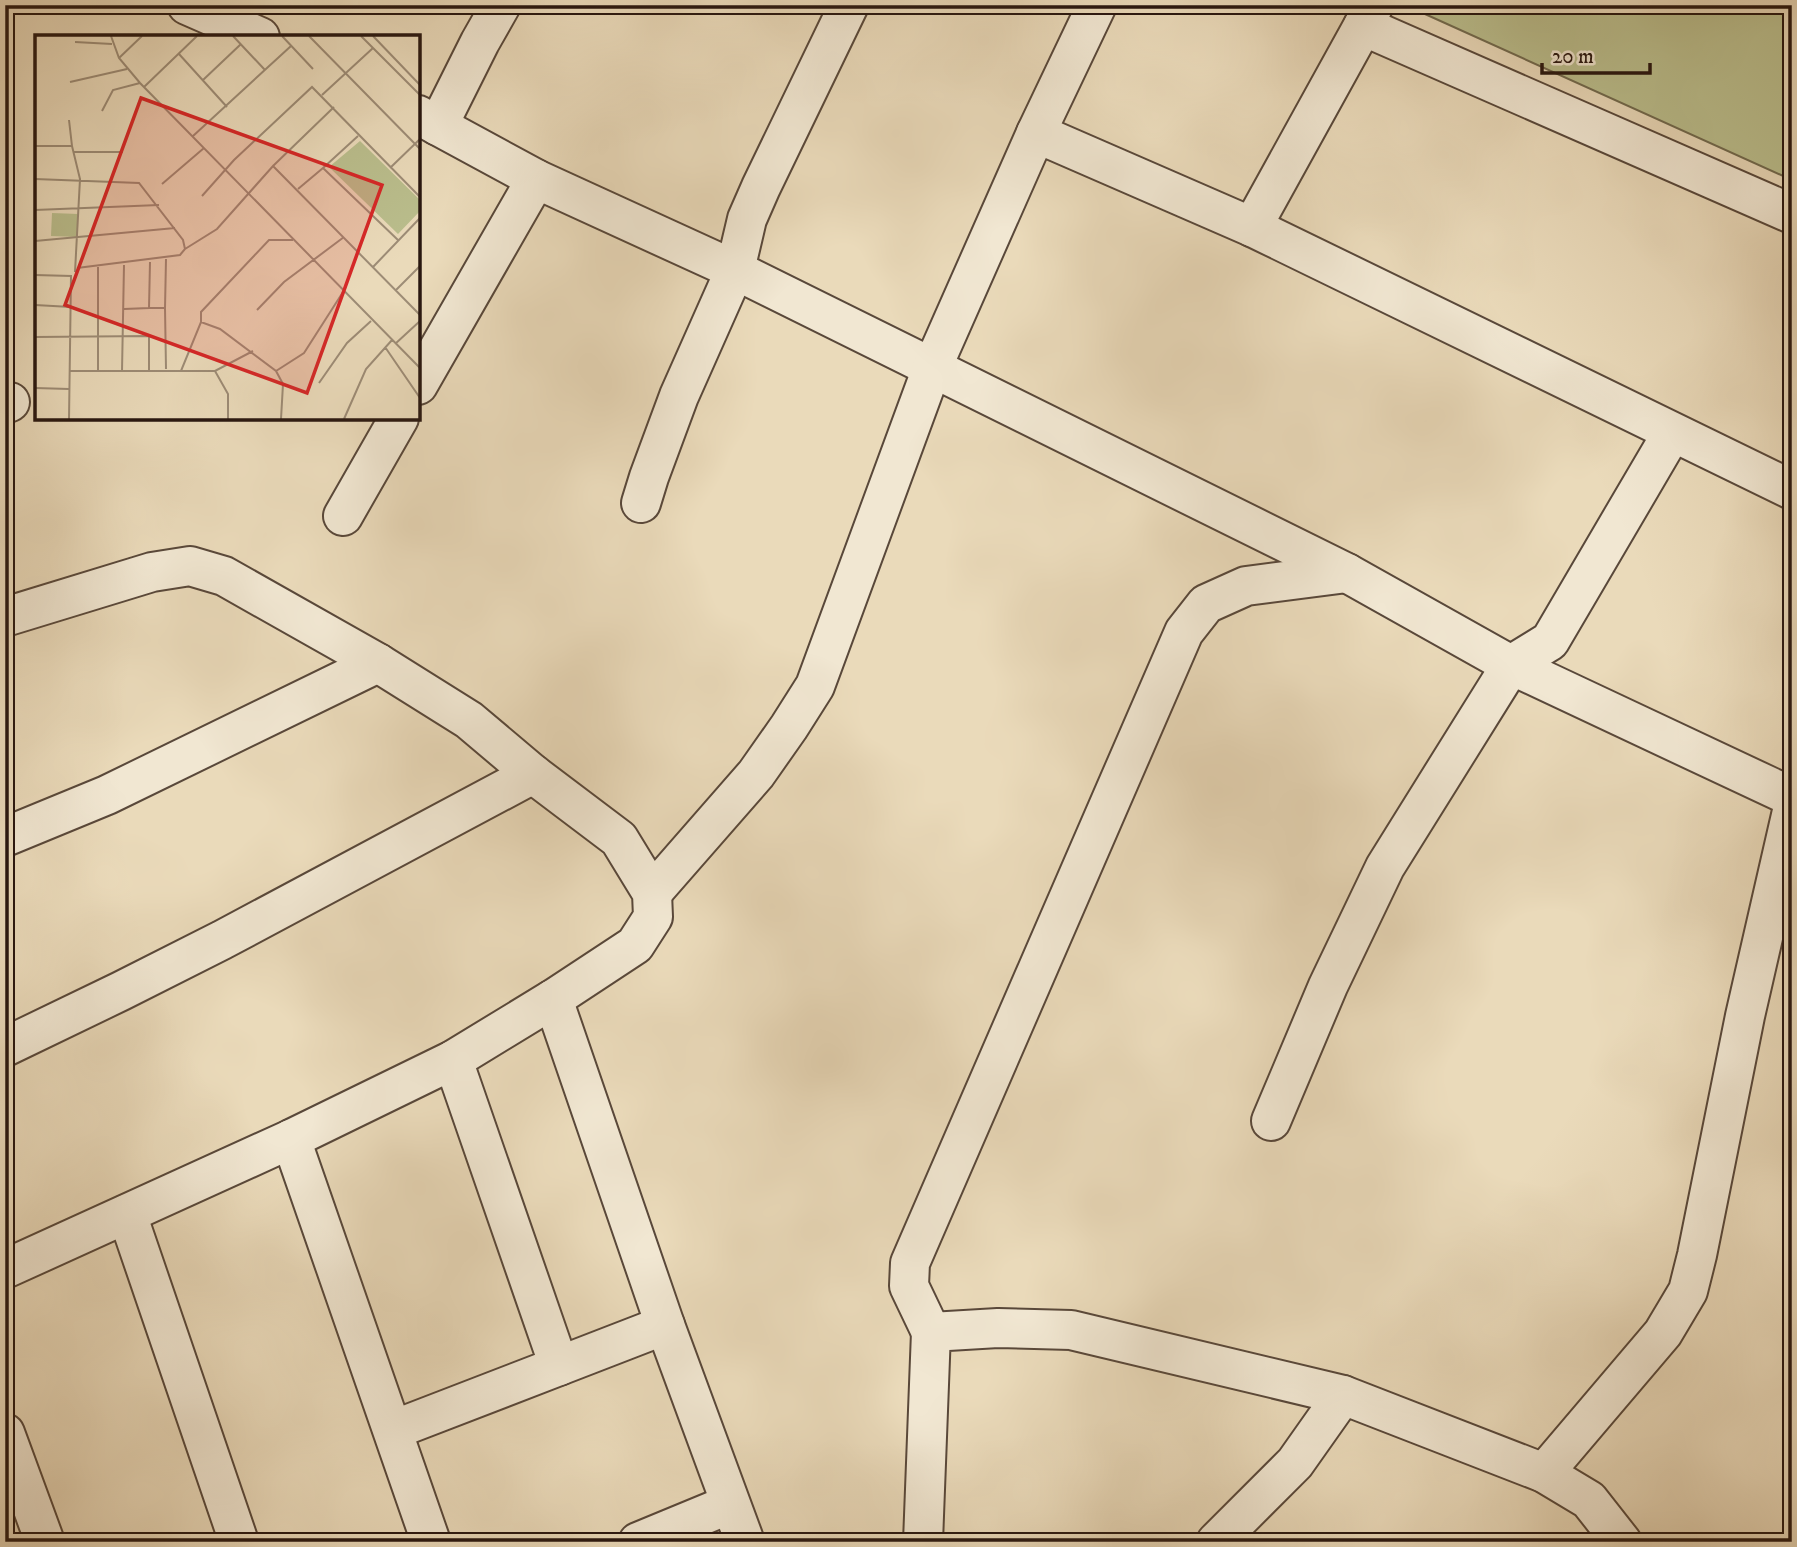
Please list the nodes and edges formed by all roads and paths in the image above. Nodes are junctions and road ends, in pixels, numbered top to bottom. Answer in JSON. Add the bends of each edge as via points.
{"nodes":[{"id":1,"x":187,"y":5,"type":"edge"},
{"id":2,"x":500,"y":5,"type":"edge"},
{"id":3,"x":849,"y":5,"type":"edge"},
{"id":4,"x":1097,"y":5,"type":"edge"},
{"id":5,"x":1368,"y":16,"type":"edge"},
{"id":6,"x":255,"y":35,"type":"edge"},
{"id":7,"x":428,"y":120,"type":"edge"},
{"id":8,"x":1036,"y":133,"type":"junction"},
{"id":9,"x":536,"y":179,"type":"junction"},
{"id":10,"x":1792,"y":214,"type":"edge"},
{"id":11,"x":1252,"y":227,"type":"junction"},
{"id":12,"x":735,"y":270,"type":"junction"},
{"id":13,"x":932,"y":368,"type":"junction"},
{"id":14,"x":420,"y":382,"type":"edge"},
{"id":15,"x":398,"y":420,"type":"edge"},
{"id":16,"x":1672,"y":433,"type":"junction"},
{"id":17,"x":1792,"y":490,"type":"edge"},
{"id":18,"x":641,"y":503,"type":"dead end"},
{"id":19,"x":343,"y":516,"type":"dead end"},
{"id":20,"x":1347,"y":573,"type":"junction"},
{"id":21,"x":5,"y":617,"type":"edge"},
{"id":22,"x":378,"y":663,"type":"junction"},
{"id":23,"x":1511,"y":665,"type":"junction"},
{"id":24,"x":533,"y":774,"type":"junction"},
{"id":25,"x":1792,"y":797,"type":"edge"},
{"id":26,"x":1792,"y":811,"type":"edge"},
{"id":27,"x":5,"y":837,"type":"edge"},
{"id":28,"x":652,"y":893,"type":"junction"},
{"id":29,"x":553,"y":999,"type":"junction"},
{"id":30,"x":5,"y":1047,"type":"edge"},
{"id":31,"x":453,"y":1060,"type":"junction"},
{"id":32,"x":1271,"y":1121,"type":"dead end"},
{"id":33,"x":291,"y":1139,"type":"junction"},
{"id":34,"x":127,"y":1214,"type":"junction"},
{"id":35,"x":5,"y":1269,"type":"edge"},
{"id":36,"x":665,"y":1325,"type":"junction"},
{"id":37,"x":931,"y":1332,"type":"junction"},
{"id":38,"x":559,"y":1366,"type":"junction"},
{"id":39,"x":1343,"y":1395,"type":"junction"},
{"id":40,"x":393,"y":1430,"type":"junction"},
{"id":41,"x":5,"y":1433,"type":"edge"},
{"id":42,"x":1544,"y":1473,"type":"junction"},
{"id":43,"x":730,"y":1504,"type":"junction"},
{"id":44,"x":43,"y":1541,"type":"edge"},
{"id":45,"x":239,"y":1542,"type":"edge"},
{"id":46,"x":431,"y":1542,"type":"edge"},
{"id":47,"x":638,"y":1542,"type":"edge"},
{"id":48,"x":745,"y":1542,"type":"edge"},
{"id":49,"x":923,"y":1542,"type":"edge"},
{"id":50,"x":1216,"y":1542,"type":"edge"},
{"id":51,"x":1622,"y":1542,"type":"edge"}],
"edges":[{"from":1,"to":6,"type":"street"},
{"from":2,"to":7,"type":"street"},
{"from":3,"to":12,"type":"street","via":[[747,219]]},
{"from":4,"to":8,"type":"street"},
{"from":5,"to":10,"type":"street"},
{"from":5,"to":11,"type":"street"},
{"from":7,"to":9,"type":"street"},
{"from":8,"to":11,"type":"street"},
{"from":8,"to":13,"type":"street"},
{"from":9,"to":12,"type":"street"},
{"from":9,"to":14,"type":"street"},
{"from":11,"to":16,"type":"street"},
{"from":12,"to":13,"type":"street"},
{"from":12,"to":18,"type":"street","via":[[679,396]]},
{"from":13,"to":20,"type":"street"},
{"from":13,"to":28,"type":"street","via":[[815,686],[756,774]]},
{"from":15,"to":19,"type":"street"},
{"from":16,"to":17,"type":"street"},
{"from":16,"to":23,"type":"street","via":[[1550,641]]},
{"from":20,"to":23,"type":"street"},
{"from":20,"to":37,"type":"street","via":[[1246,586],[1206,604],[1184,632],[910,1263],[909,1286]]},
{"from":21,"to":22,"type":"street","via":[[152,572],[190,566],[224,576]]},
{"from":22,"to":24,"type":"street","via":[[469,720]]},
{"from":22,"to":27,"type":"street","via":[[107,795]]},
{"from":23,"to":25,"type":"street"},
{"from":23,"to":32,"type":"street","via":[[1385,867]]},
{"from":24,"to":28,"type":"street","via":[[619,839]]},
{"from":24,"to":30,"type":"street","via":[[222,940]]},
{"from":26,"to":42,"type":"street","via":[[1688,1291],[1663,1333]]},
{"from":28,"to":29,"type":"street","via":[[653,917],[635,945]]},
{"from":29,"to":31,"type":"street"},
{"from":29,"to":36,"type":"street"},
{"from":31,"to":33,"type":"street"},
{"from":31,"to":38,"type":"street"},
{"from":33,"to":34,"type":"street"},
{"from":33,"to":40,"type":"street"},
{"from":34,"to":35,"type":"street"},
{"from":34,"to":45,"type":"street"},
{"from":36,"to":38,"type":"street"},
{"from":36,"to":43,"type":"street"},
{"from":37,"to":39,"type":"street","via":[[1071,1330]]},
{"from":37,"to":49,"type":"street"},
{"from":38,"to":40,"type":"street"},
{"from":39,"to":42,"type":"street"},
{"from":39,"to":50,"type":"street","via":[[1295,1463]]},
{"from":40,"to":46,"type":"street"},
{"from":41,"to":44,"type":"street"},
{"from":42,"to":51,"type":"street","via":[[1589,1500]]},
{"from":43,"to":47,"type":"street"},
{"from":43,"to":48,"type":"street"}]}
